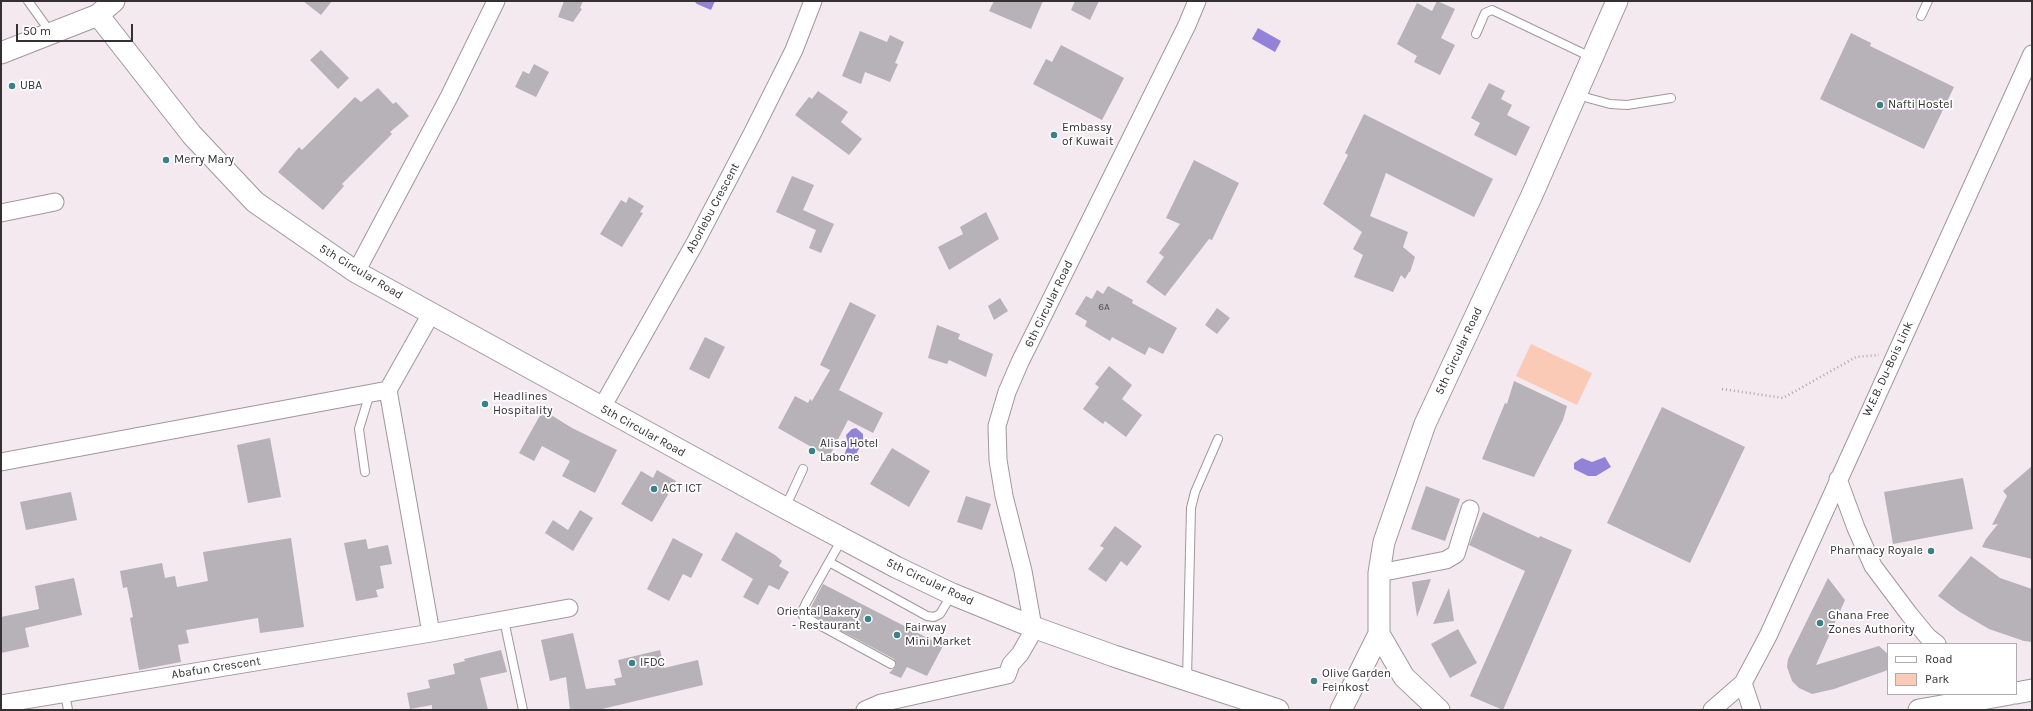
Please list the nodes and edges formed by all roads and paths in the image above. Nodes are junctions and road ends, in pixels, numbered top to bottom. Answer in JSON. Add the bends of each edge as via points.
{"nodes":[{"id":1,"x":28,"y":1,"type":"edge"},
{"id":2,"x":114,"y":1,"type":"edge"},
{"id":3,"x":496,"y":1,"type":"edge"},
{"id":4,"x":813,"y":1,"type":"edge"},
{"id":5,"x":1197,"y":1,"type":"edge"},
{"id":6,"x":1617,"y":1,"type":"edge"},
{"id":7,"x":1928,"y":1,"type":"edge"},
{"id":8,"x":98,"y":15,"type":"junction"},
{"id":9,"x":1921,"y":16,"type":"dead end"},
{"id":10,"x":51,"y":33,"type":"junction"},
{"id":11,"x":1476,"y":34,"type":"dead end"},
{"id":12,"x":1,"y":53,"type":"edge"},
{"id":13,"x":2032,"y":54,"type":"edge"},
{"id":14,"x":1593,"y":58,"type":"junction"},
{"id":15,"x":1577,"y":95,"type":"junction"},
{"id":16,"x":1671,"y":98,"type":"dead end"},
{"id":17,"x":55,"y":202,"type":"dead end"},
{"id":18,"x":1,"y":213,"type":"edge"},
{"id":19,"x":356,"y":272,"type":"junction"},
{"id":20,"x":431,"y":314,"type":"junction"},
{"id":21,"x":1896,"y":353,"type":"junction"},
{"id":22,"x":1722,"y":389,"type":"dead end"},
{"id":23,"x":388,"y":390,"type":"junction"},
{"id":24,"x":370,"y":393,"type":"junction"},
{"id":25,"x":601,"y":409,"type":"junction"},
{"id":26,"x":1218,"y":439,"type":"dead end"},
{"id":27,"x":1,"y":462,"type":"edge"},
{"id":28,"x":803,"y":469,"type":"dead end"},
{"id":29,"x":365,"y":472,"type":"dead end"},
{"id":30,"x":1838,"y":480,"type":"junction"},
{"id":31,"x":785,"y":508,"type":"junction"},
{"id":32,"x":1470,"y":509,"type":"dead end"},
{"id":33,"x":842,"y":538,"type":"junction"},
{"id":34,"x":829,"y":562,"type":"junction"},
{"id":35,"x":1379,"y":573,"type":"junction"},
{"id":36,"x":952,"y":594,"type":"junction"},
{"id":37,"x":570,"y":608,"type":"dead end"},
{"id":38,"x":504,"y":620,"type":"junction"},
{"id":39,"x":1034,"y":627,"type":"junction"},
{"id":40,"x":431,"y":633,"type":"junction"},
{"id":41,"x":1379,"y":634,"type":"junction"},
{"id":42,"x":1932,"y":642,"type":"edge"},
{"id":43,"x":891,"y":664,"type":"dead end"},
{"id":44,"x":1188,"y":680,"type":"junction"},
{"id":45,"x":1743,"y":683,"type":"junction"},
{"id":46,"x":2017,"y":683,"type":"edge"},
{"id":47,"x":2032,"y":689,"type":"edge"},
{"id":48,"x":65,"y":693,"type":"junction"},
{"id":49,"x":2017,"y":693,"type":"edge"},
{"id":50,"x":2002,"y":695,"type":"edge"},
{"id":51,"x":1,"y":704,"type":"edge"},
{"id":52,"x":1925,"y":704,"type":"edge"},
{"id":53,"x":68,"y":710,"type":"edge"},
{"id":54,"x":523,"y":710,"type":"edge"},
{"id":55,"x":865,"y":710,"type":"edge"},
{"id":56,"x":1278,"y":710,"type":"edge"},
{"id":57,"x":1341,"y":710,"type":"edge"},
{"id":58,"x":1439,"y":710,"type":"edge"},
{"id":59,"x":1712,"y":710,"type":"edge"},
{"id":60,"x":1752,"y":710,"type":"edge"}],
"edges":[{"from":1,"to":10,"type":"lane"},
{"from":2,"to":8,"type":"street"},
{"from":3,"to":19,"type":"street","via":[[449,97]]},
{"from":4,"to":25,"type":"street","name":"Aborlebu Crescent","via":[[794,50],[749,141],[695,243]]},
{"from":5,"to":39,"type":"street","name":"6th Circular Road","via":[[1020,362],[1006,392],[997,426],[998,460],[1004,496]]},
{"from":6,"to":14,"type":"street","name":"5th Circular Road"},
{"from":7,"to":9,"type":"lane"},
{"from":8,"to":10,"type":"street"},
{"from":8,"to":19,"type":"street","name":"5th Circular Road","via":[[192,135],[255,202]]},
{"from":10,"to":12,"type":"street"},
{"from":11,"to":14,"type":"lane","via":[[1485,13],[1492,10]]},
{"from":13,"to":21,"type":"street","name":"W.E.B. Du-Bois Link"},
{"from":14,"to":15,"type":"street","name":"5th Circular Road"},
{"from":15,"to":16,"type":"lane","via":[[1610,104]]},
{"from":15,"to":35,"type":"street","name":"5th Circular Road","via":[[1425,424],[1384,542]]},
{"from":17,"to":18,"type":"street"},
{"from":19,"to":20,"type":"street","name":"5th Circular Road"},
{"from":20,"to":23,"type":"street"},
{"from":20,"to":25,"type":"street","name":"5th Circular Road"},
{"from":21,"to":22,"type":"path","via":[[1856,357],[1783,398]]},
{"from":21,"to":30,"type":"street","name":"W.E.B. Du-Bois Link"},
{"from":23,"to":24,"type":"street"},
{"from":23,"to":40,"type":"street"},
{"from":24,"to":27,"type":"street"},
{"from":24,"to":29,"type":"lane","via":[[359,429]]},
{"from":25,"to":31,"type":"street","name":"5th Circular Road"},
{"from":26,"to":44,"type":"lane","via":[[1195,492],[1191,508]]},
{"from":28,"to":31,"type":"lane"},
{"from":30,"to":42,"type":"street","via":[[1873,566]]},
{"from":30,"to":45,"type":"street","name":"W.E.B. Du-Bois Link","via":[[1768,636]]},
{"from":31,"to":33,"type":"street","name":"5th Circular Road"},
{"from":32,"to":35,"type":"street","via":[[1456,554],[1446,560]]},
{"from":33,"to":34,"type":"lane"},
{"from":33,"to":36,"type":"street","name":"5th Circular Road"},
{"from":34,"to":36,"type":"lane","via":[[927,616],[934,617],[940,614]]},
{"from":34,"to":43,"type":"lane","via":[[802,612],[804,616]]},
{"from":35,"to":41,"type":"street","name":"5th Circular Road"},
{"from":36,"to":39,"type":"street","name":"5th Circular Road"},
{"from":37,"to":38,"type":"street","name":"Abafun Crescent"},
{"from":38,"to":40,"type":"street","name":"Abafun Crescent"},
{"from":38,"to":54,"type":"lane"},
{"from":39,"to":44,"type":"street","name":"5th Circular Road"},
{"from":39,"to":55,"type":"street","via":[[1007,675],[881,703]]},
{"from":40,"to":48,"type":"street","name":"Abafun Crescent"},
{"from":41,"to":57,"type":"street","name":"5th Circular Road"},
{"from":41,"to":58,"type":"street","via":[[1404,677]]},
{"from":44,"to":56,"type":"street","name":"5th Circular Road"},
{"from":45,"to":59,"type":"street","name":"W.E.B. Du-Bois Link"},
{"from":45,"to":60,"type":"street"},
{"from":46,"to":47,"type":"street"},
{"from":47,"to":49,"type":"street"},
{"from":48,"to":51,"type":"street","name":"Abafun Crescent"},
{"from":48,"to":53,"type":"lane"},
{"from":50,"to":52,"type":"street"}]}
